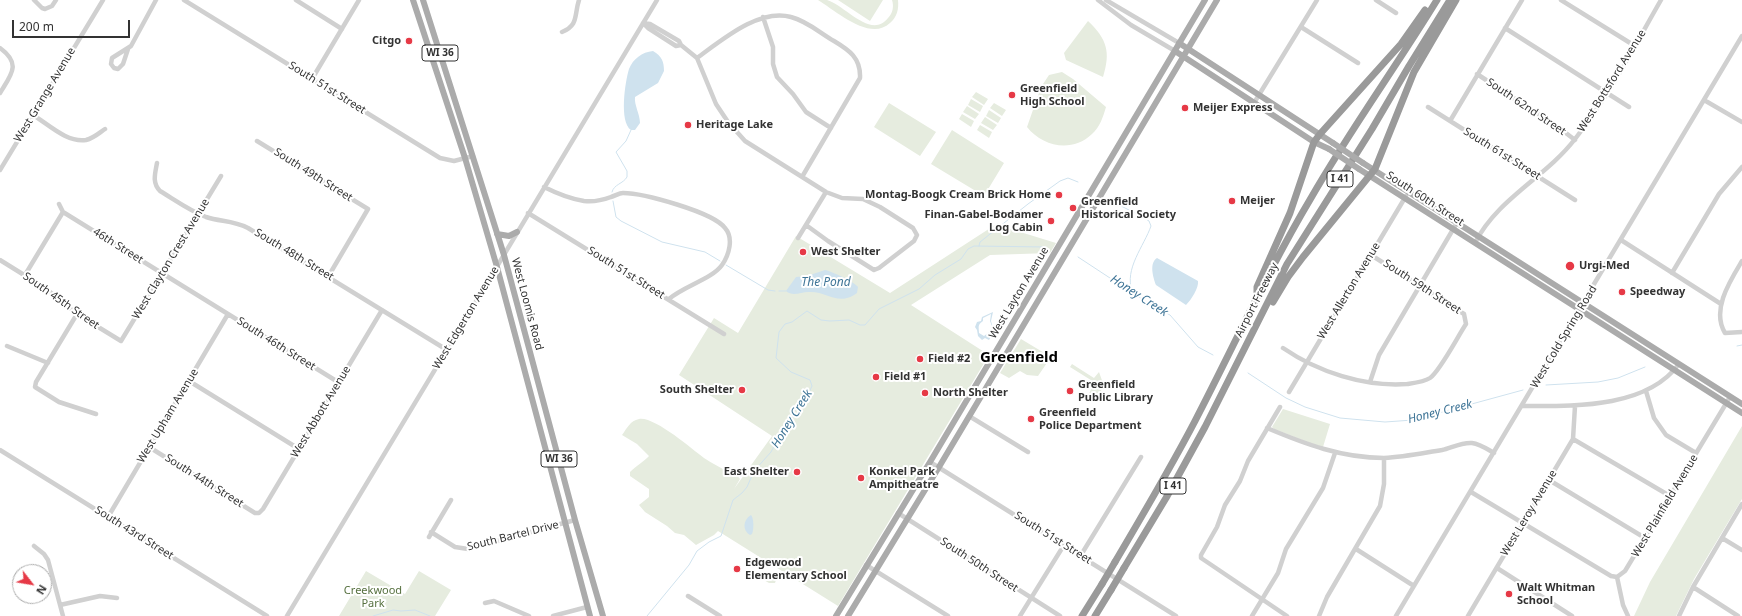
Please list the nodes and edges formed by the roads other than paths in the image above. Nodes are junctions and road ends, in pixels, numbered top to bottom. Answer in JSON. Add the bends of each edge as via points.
{"nodes":[{"id":1,"x":34,"y":0,"type":"edge"},
{"id":2,"x":56,"y":0,"type":"edge"},
{"id":3,"x":103,"y":0,"type":"edge"},
{"id":4,"x":156,"y":0,"type":"edge"},
{"id":5,"x":184,"y":0,"type":"edge"},
{"id":6,"x":296,"y":0,"type":"edge"},
{"id":7,"x":359,"y":0,"type":"edge"},
{"id":8,"x":413,"y":0,"type":"edge"},
{"id":9,"x":423,"y":0,"type":"edge"},
{"id":10,"x":579,"y":0,"type":"edge"},
{"id":11,"x":657,"y":0,"type":"edge"},
{"id":12,"x":1098,"y":0,"type":"edge"},
{"id":13,"x":1106,"y":0,"type":"edge"},
{"id":14,"x":1205,"y":0,"type":"edge"},
{"id":15,"x":1217,"y":0,"type":"edge"},
{"id":16,"x":1318,"y":0,"type":"edge"},
{"id":17,"x":1378,"y":0,"type":"edge"},
{"id":18,"x":1432,"y":0,"type":"edge"},
{"id":19,"x":1437,"y":0,"type":"edge"},
{"id":20,"x":1450,"y":0,"type":"edge"},
{"id":21,"x":1456,"y":0,"type":"edge"},
{"id":22,"x":1522,"y":0,"type":"edge"},
{"id":23,"x":1561,"y":0,"type":"edge"},
{"id":24,"x":1661,"y":0,"type":"edge"},
{"id":25,"x":1396,"y":13,"type":"dead end"},
{"id":26,"x":428,"y":15,"type":"junction"},
{"id":27,"x":763,"y":17,"type":"junction"},
{"id":28,"x":419,"y":18,"type":"junction"},
{"id":29,"x":643,"y":23,"type":"junction"},
{"id":30,"x":1152,"y":27,"type":"junction"},
{"id":31,"x":1301,"y":27,"type":"junction"},
{"id":32,"x":1505,"y":28,"type":"junction"},
{"id":33,"x":342,"y":29,"type":"junction"},
{"id":34,"x":562,"y":32,"type":"dead end"},
{"id":35,"x":1147,"y":35,"type":"junction"},
{"id":36,"x":1742,"y":36,"type":"edge"},
{"id":37,"x":1179,"y":43,"type":"junction"},
{"id":38,"x":1634,"y":46,"type":"junction"},
{"id":39,"x":0,"y":48,"type":"edge"},
{"id":40,"x":128,"y":49,"type":"dead end"},
{"id":41,"x":1188,"y":49,"type":"junction"},
{"id":42,"x":1175,"y":51,"type":"junction"},
{"id":43,"x":1183,"y":57,"type":"junction"},
{"id":44,"x":697,"y":58,"type":"junction"},
{"id":45,"x":1358,"y":63,"type":"dead end"},
{"id":46,"x":1221,"y":70,"type":"junction"},
{"id":47,"x":1478,"y":74,"type":"junction"},
{"id":48,"x":1216,"y":78,"type":"junction"},
{"id":49,"x":312,"y":79,"type":"junction"},
{"id":50,"x":0,"y":93,"type":"edge"},
{"id":51,"x":1607,"y":93,"type":"junction"},
{"id":52,"x":1259,"y":96,"type":"junction"},
{"id":53,"x":1704,"y":100,"type":"junction"},
{"id":54,"x":1254,"y":103,"type":"junction"},
{"id":55,"x":1428,"y":107,"type":"dead end"},
{"id":56,"x":1629,"y":107,"type":"dead end"},
{"id":57,"x":33,"y":115,"type":"junction"},
{"id":58,"x":1450,"y":121,"type":"junction"},
{"id":59,"x":1742,"y":122,"type":"edge"},
{"id":60,"x":831,"y":128,"type":"junction"},
{"id":61,"x":105,"y":129,"type":"dead end"},
{"id":62,"x":1320,"y":134,"type":"junction"},
{"id":63,"x":1575,"y":140,"type":"junction"},
{"id":64,"x":257,"y":141,"type":"dead end"},
{"id":65,"x":1314,"y":142,"type":"junction"},
{"id":66,"x":473,"y":156,"type":"junction"},
{"id":67,"x":465,"y":158,"type":"junction"},
{"id":68,"x":157,"y":163,"type":"dead end"},
{"id":69,"x":1742,"y":167,"type":"edge"},
{"id":70,"x":0,"y":170,"type":"edge"},
{"id":71,"x":1373,"y":173,"type":"junction"},
{"id":72,"x":221,"y":176,"type":"dead end"},
{"id":73,"x":802,"y":176,"type":"junction"},
{"id":74,"x":1537,"y":176,"type":"junction"},
{"id":75,"x":544,"y":187,"type":"junction"},
{"id":76,"x":1409,"y":191,"type":"junction"},
{"id":77,"x":826,"y":192,"type":"junction"},
{"id":78,"x":1405,"y":198,"type":"junction"},
{"id":79,"x":1575,"y":200,"type":"dead end"},
{"id":80,"x":59,"y":204,"type":"dead end"},
{"id":81,"x":63,"y":212,"type":"junction"},
{"id":82,"x":197,"y":213,"type":"junction"},
{"id":83,"x":528,"y":213,"type":"junction"},
{"id":84,"x":1457,"y":222,"type":"junction"},
{"id":85,"x":806,"y":226,"type":"junction"},
{"id":86,"x":1453,"y":230,"type":"junction"},
{"id":87,"x":496,"y":232,"type":"junction"},
{"id":88,"x":517,"y":232,"type":"junction"},
{"id":89,"x":487,"y":233,"type":"junction"},
{"id":90,"x":1479,"y":236,"type":"junction"},
{"id":91,"x":798,"y":238,"type":"dead end"},
{"id":92,"x":1621,"y":240,"type":"junction"},
{"id":93,"x":1475,"y":243,"type":"junction"},
{"id":94,"x":504,"y":255,"type":"junction"},
{"id":95,"x":1370,"y":255,"type":"junction"},
{"id":96,"x":0,"y":260,"type":"edge"},
{"id":97,"x":1742,"y":261,"type":"edge"},
{"id":98,"x":497,"y":267,"type":"junction"},
{"id":99,"x":162,"y":273,"type":"junction"},
{"id":100,"x":1672,"y":273,"type":"junction"},
{"id":101,"x":25,"y":275,"type":"junction"},
{"id":102,"x":328,"y":277,"type":"junction"},
{"id":103,"x":1420,"y":286,"type":"junction"},
{"id":104,"x":513,"y":288,"type":"junction"},
{"id":105,"x":503,"y":290,"type":"junction"},
{"id":106,"x":1257,"y":298,"type":"junction"},
{"id":107,"x":669,"y":300,"type":"junction"},
{"id":108,"x":1584,"y":303,"type":"junction"},
{"id":109,"x":1721,"y":304,"type":"junction"},
{"id":110,"x":214,"y":305,"type":"joint"},
{"id":111,"x":382,"y":310,"type":"junction"},
{"id":112,"x":1580,"y":310,"type":"junction"},
{"id":113,"x":76,"y":314,"type":"junction"},
{"id":114,"x":228,"y":314,"type":"junction"},
{"id":115,"x":1602,"y":324,"type":"junction"},
{"id":116,"x":1617,"y":324,"type":"junction"},
{"id":117,"x":1742,"y":332,"type":"edge"},
{"id":118,"x":724,"y":334,"type":"dead end"},
{"id":119,"x":121,"y":341,"type":"joint"},
{"id":120,"x":7,"y":346,"type":"dead end"},
{"id":121,"x":1283,"y":348,"type":"dead end"},
{"id":122,"x":447,"y":350,"type":"junction"},
{"id":123,"x":1238,"y":362,"type":"junction"},
{"id":124,"x":1307,"y":362,"type":"junction"},
{"id":125,"x":48,"y":363,"type":"junction"},
{"id":126,"x":1679,"y":364,"type":"junction"},
{"id":127,"x":1674,"y":370,"type":"junction"},
{"id":128,"x":188,"y":381,"type":"junction"},
{"id":129,"x":338,"y":382,"type":"junction"},
{"id":130,"x":1370,"y":382,"type":"junction"},
{"id":131,"x":540,"y":390,"type":"junction"},
{"id":132,"x":1646,"y":391,"type":"junction"},
{"id":133,"x":531,"y":392,"type":"junction"},
{"id":134,"x":1289,"y":392,"type":"dead end"},
{"id":135,"x":1730,"y":397,"type":"junction"},
{"id":136,"x":1726,"y":403,"type":"junction"},
{"id":137,"x":1742,"y":404,"type":"edge"},
{"id":138,"x":1522,"y":406,"type":"junction"},
{"id":139,"x":1575,"y":406,"type":"junction"},
{"id":140,"x":1280,"y":407,"type":"dead end"},
{"id":141,"x":1742,"y":413,"type":"edge"},
{"id":142,"x":96,"y":414,"type":"dead end"},
{"id":143,"x":969,"y":416,"type":"junction"},
{"id":144,"x":1267,"y":428,"type":"junction"},
{"id":145,"x":1573,"y":439,"type":"junction"},
{"id":146,"x":149,"y":447,"type":"junction"},
{"id":147,"x":299,"y":449,"type":"junction"},
{"id":148,"x":0,"y":450,"type":"edge"},
{"id":149,"x":1028,"y":452,"type":"dead end"},
{"id":150,"x":1335,"y":453,"type":"junction"},
{"id":151,"x":1494,"y":453,"type":"junction"},
{"id":152,"x":1696,"y":453,"type":"junction"},
{"id":153,"x":1141,"y":457,"type":"dead end"},
{"id":154,"x":1384,"y":458,"type":"junction"},
{"id":155,"x":930,"y":462,"type":"junction"},
{"id":156,"x":939,"y":467,"type":"junction"},
{"id":157,"x":1549,"y":480,"type":"junction"},
{"id":158,"x":1471,"y":492,"type":"junction"},
{"id":159,"x":1670,"y":496,"type":"junction"},
{"id":160,"x":451,"y":500,"type":"dead end"},
{"id":161,"x":1742,"y":504,"type":"edge"},
{"id":162,"x":259,"y":513,"type":"joint"},
{"id":163,"x":898,"y":513,"type":"junction"},
{"id":164,"x":108,"y":517,"type":"junction"},
{"id":165,"x":906,"y":519,"type":"junction"},
{"id":166,"x":575,"y":520,"type":"junction"},
{"id":167,"x":566,"y":523,"type":"junction"},
{"id":168,"x":1523,"y":524,"type":"junction"},
{"id":169,"x":1645,"y":538,"type":"junction"},
{"id":170,"x":1722,"y":538,"type":"junction"},
{"id":171,"x":1064,"y":545,"type":"junction"},
{"id":172,"x":34,"y":546,"type":"dead end"},
{"id":173,"x":1356,"y":549,"type":"junction"},
{"id":174,"x":1742,"y":550,"type":"edge"},
{"id":175,"x":1080,"y":555,"type":"junction"},
{"id":176,"x":866,"y":565,"type":"junction"},
{"id":177,"x":1497,"y":568,"type":"junction"},
{"id":178,"x":875,"y":571,"type":"junction"},
{"id":179,"x":1617,"y":577,"type":"junction"},
{"id":180,"x":1414,"y":586,"type":"junction"},
{"id":181,"x":1693,"y":587,"type":"junction"},
{"id":182,"x":688,"y":596,"type":"dead end"},
{"id":183,"x":117,"y":598,"type":"dead end"},
{"id":184,"x":1031,"y":599,"type":"junction"},
{"id":185,"x":1262,"y":600,"type":"junction"},
{"id":186,"x":484,"y":603,"type":"dead end"},
{"id":187,"x":60,"y":605,"type":"junction"},
{"id":188,"x":587,"y":607,"type":"junction"},
{"id":189,"x":62,"y":616,"type":"edge"},
{"id":190,"x":267,"y":616,"type":"edge"},
{"id":191,"x":287,"y":616,"type":"edge"},
{"id":192,"x":529,"y":616,"type":"edge"},
{"id":193,"x":553,"y":616,"type":"edge"},
{"id":194,"x":590,"y":616,"type":"edge"},
{"id":195,"x":603,"y":616,"type":"edge"},
{"id":196,"x":720,"y":616,"type":"edge"},
{"id":197,"x":836,"y":616,"type":"edge"},
{"id":198,"x":848,"y":616,"type":"edge"},
{"id":199,"x":948,"y":616,"type":"edge"},
{"id":200,"x":1020,"y":616,"type":"edge"},
{"id":201,"x":1060,"y":616,"type":"edge"},
{"id":202,"x":1082,"y":616,"type":"edge"},
{"id":203,"x":1096,"y":616,"type":"edge"},
{"id":204,"x":1176,"y":616,"type":"edge"},
{"id":205,"x":1252,"y":616,"type":"edge"},
{"id":206,"x":1287,"y":616,"type":"edge"},
{"id":207,"x":1319,"y":616,"type":"edge"},
{"id":208,"x":1396,"y":616,"type":"edge"},
{"id":209,"x":1468,"y":616,"type":"edge"},
{"id":210,"x":1572,"y":616,"type":"edge"},
{"id":211,"x":1628,"y":616,"type":"edge"},
{"id":212,"x":1678,"y":616,"type":"edge"},
{"id":213,"x":1738,"y":616,"type":"edge"}],
"edges":[{"from":1,"to":2,"type":"street","via":[[45,9],[52,6]]},
{"from":3,"to":57,"type":"street","name":"West Grange Avenue"},
{"from":4,"to":40,"type":"street"},
{"from":5,"to":49,"type":"street","name":"South 51st Street"},
{"from":6,"to":33,"type":"street"},
{"from":7,"to":33,"type":"street"},
{"from":8,"to":28,"type":"main road","name":"West Loomis Road","number":"WI 36"},
{"from":9,"to":26,"type":"main road","name":"West Loomis Road","number":"WI 36"},
{"from":10,"to":34,"type":"street","via":[[575,21],[570,29]]},
{"from":11,"to":29,"type":"street","name":"West Edgerton Avenue"},
{"from":12,"to":35,"type":"street","name":"South 60th Street"},
{"from":13,"to":30,"type":"street","name":"South 60th Street"},
{"from":14,"to":37,"type":"main road","name":"West Layton Avenue"},
{"from":15,"to":41,"type":"main road","name":"West Layton Avenue"},
{"from":16,"to":31,"type":"street"},
{"from":17,"to":25,"type":"street"},
{"from":18,"to":62,"type":"highway","via":[[1400,44]]},
{"from":19,"to":106,"type":"highway","name":"Airport Freeway","number":"I 41","via":[[1311,198]]},
{"from":20,"to":123,"type":"highway","name":"Airport Freeway","number":"I 41","via":[[1287,264]]},
{"from":21,"to":71,"type":"highway","via":[[1414,72]]},
{"from":22,"to":32,"type":"street"},
{"from":23,"to":38,"type":"street"},
{"from":24,"to":38,"type":"street","name":"West Bottsford Avenue"},
{"from":26,"to":28,"type":"main road"},
{"from":26,"to":66,"type":"main road","name":"West Loomis Road","number":"WI 36"},
{"from":27,"to":44,"type":"street"},
{"from":27,"to":60,"type":"street","via":[[773,47],[773,64],[777,77],[806,112]]},
{"from":27,"to":60,"type":"street","via":[[774,14],[802,21],[851,52],[859,63],[860,78]]},
{"from":28,"to":67,"type":"main road","name":"West Loomis Road","number":"WI 36"},
{"from":29,"to":44,"type":"street","via":[[650,24],[679,41],[681,46]]},
{"from":29,"to":75,"type":"street","name":"West Edgerton Avenue"},
{"from":30,"to":35,"type":"street"},
{"from":30,"to":37,"type":"street","name":"South 60th Street"},
{"from":31,"to":45,"type":"street"},
{"from":31,"to":52,"type":"street"},
{"from":32,"to":47,"type":"street"},
{"from":32,"to":51,"type":"street"},
{"from":33,"to":49,"type":"street"},
{"from":35,"to":42,"type":"street","name":"South 60th Street"},
{"from":36,"to":53,"type":"street","name":"West Cold Spring Road"},
{"from":37,"to":41,"type":"main road","name":"South 60th Street"},
{"from":37,"to":42,"type":"main road","name":"West Layton Avenue"},
{"from":38,"to":51,"type":"street","name":"West Bottsford Avenue"},
{"from":39,"to":50,"type":"street","via":[[7,53],[14,65]]},
{"from":41,"to":43,"type":"main road","name":"West Layton Avenue"},
{"from":41,"to":46,"type":"main road","name":"South 60th Street"},
{"from":42,"to":43,"type":"main road","name":"South 60th Street"},
{"from":42,"to":155,"type":"main road","name":"West Layton Avenue"},
{"from":43,"to":48,"type":"main road","name":"South 60th Street"},
{"from":43,"to":143,"type":"main road","name":"West Layton Avenue"},
{"from":44,"to":73,"type":"street","via":[[712,96],[737,133],[752,146]]},
{"from":46,"to":48,"type":"main road"},
{"from":46,"to":52,"type":"main road","name":"South 60th Street"},
{"from":47,"to":58,"type":"street"},
{"from":47,"to":63,"type":"street","name":"South 62nd Street"},
{"from":48,"to":54,"type":"main road","name":"South 60th Street"},
{"from":49,"to":67,"type":"street","name":"South 51st Street","via":[[440,158],[454,161]]},
{"from":51,"to":56,"type":"street"},
{"from":51,"to":63,"type":"street","name":"West Bottsford Avenue"},
{"from":52,"to":54,"type":"street"},
{"from":52,"to":62,"type":"main road","name":"South 60th Street"},
{"from":53,"to":59,"type":"street"},
{"from":53,"to":92,"type":"street","name":"West Cold Spring Road"},
{"from":54,"to":65,"type":"main road","name":"South 60th Street"},
{"from":55,"to":58,"type":"street","name":"South 61st Street"},
{"from":57,"to":61,"type":"street","via":[[71,138],[85,140]]},
{"from":57,"to":70,"type":"street","name":"West Grange Avenue"},
{"from":58,"to":74,"type":"street","name":"South 61st Street"},
{"from":60,"to":73,"type":"street"},
{"from":62,"to":65,"type":"highway"},
{"from":62,"to":71,"type":"main road","name":"South 60th Street","bridge":true,"via":[[1364,163]]},
{"from":63,"to":74,"type":"street","name":"West Bottsford Avenue"},
{"from":64,"to":102,"type":"street","name":"South 49th Street","via":[[368,209]]},
{"from":65,"to":71,"type":"main road","name":"South 60th Street","bridge":true,"via":[[1359,169]]},
{"from":65,"to":106,"type":"highway","via":[[1290,213],[1257,287]]},
{"from":66,"to":67,"type":"street","name":"South 51st Street"},
{"from":66,"to":87,"type":"main road","name":"West Loomis Road","number":"WI 36"},
{"from":67,"to":89,"type":"main road","name":"West Loomis Road","number":"WI 36"},
{"from":68,"to":82,"type":"street","name":"South 48th Street","via":[[154,178],[157,187]]},
{"from":69,"to":100,"type":"street","via":[[1719,194]]},
{"from":71,"to":76,"type":"main road","name":"South 60th Street"},
{"from":71,"to":78,"type":"main road","name":"South 60th Street"},
{"from":71,"to":123,"type":"highway","via":[[1288,277],[1276,295],[1246,355]]},
{"from":72,"to":82,"type":"street","name":"West Clayton Crest Avenue"},
{"from":73,"to":77,"type":"street"},
{"from":74,"to":79,"type":"street","name":"South 61st Street"},
{"from":74,"to":90,"type":"street","name":"West Bottsford Avenue","via":[[1510,199]]},
{"from":75,"to":83,"type":"street","name":"West Edgerton Avenue"},
{"from":75,"to":107,"type":"street","via":[[584,201],[622,193],[661,200],[704,214],[726,228],[730,246],[721,266]]},
{"from":76,"to":78,"type":"street","name":"West Allerton Avenue"},
{"from":76,"to":84,"type":"main road","name":"South 60th Street"},
{"from":77,"to":85,"type":"street"},
{"from":77,"to":85,"type":"street","via":[[842,198],[863,199],[880,207],[913,228],[917,235],[914,241],[874,270]]},
{"from":78,"to":86,"type":"main road","name":"South 60th Street"},
{"from":78,"to":95,"type":"street","name":"West Allerton Avenue"},
{"from":80,"to":81,"type":"street"},
{"from":81,"to":99,"type":"street","name":"46th Street"},
{"from":81,"to":101,"type":"street"},
{"from":82,"to":99,"type":"street","name":"West Clayton Crest Avenue"},
{"from":82,"to":102,"type":"street","name":"South 48th Street","via":[[208,218],[238,223]]},
{"from":83,"to":88,"type":"street","name":"West Edgerton Avenue"},
{"from":83,"to":107,"type":"street","name":"South 51st Street"},
{"from":84,"to":86,"type":"street"},
{"from":84,"to":90,"type":"main road","name":"South 60th Street"},
{"from":85,"to":91,"type":"street"},
{"from":86,"to":93,"type":"main road","name":"South 60th Street"},
{"from":86,"to":103,"type":"street"},
{"from":87,"to":88,"type":"main road","via":[[509,236]]},
{"from":87,"to":89,"type":"main road"},
{"from":87,"to":94,"type":"main road","name":"West Loomis Road","number":"WI 36"},
{"from":88,"to":94,"type":"street","name":"West Edgerton Avenue"},
{"from":89,"to":98,"type":"main road","name":"West Loomis Road","number":"WI 36"},
{"from":90,"to":93,"type":"street","name":"West Bottsford Avenue"},
{"from":90,"to":108,"type":"main road","name":"South 60th Street"},
{"from":92,"to":100,"type":"street"},
{"from":92,"to":108,"type":"street","name":"West Cold Spring Road"},
{"from":93,"to":112,"type":"main road","name":"South 60th Street"},
{"from":94,"to":98,"type":"street","name":"West Edgerton Avenue"},
{"from":94,"to":104,"type":"main road","name":"West Loomis Road","number":"WI 36"},
{"from":95,"to":103,"type":"street","name":"South 59th Street"},
{"from":95,"to":124,"type":"street","name":"West Allerton Avenue"},
{"from":96,"to":101,"type":"street","name":"South 45th Street"},
{"from":97,"to":109,"type":"street","via":[[1729,282]]},
{"from":98,"to":105,"type":"main road","name":"West Loomis Road","number":"WI 36"},
{"from":98,"to":122,"type":"street","name":"West Edgerton Avenue"},
{"from":99,"to":110,"type":"street","name":"46th Street"},
{"from":99,"to":119,"type":"street","name":"West Clayton Crest Avenue"},
{"from":100,"to":109,"type":"street"},
{"from":101,"to":113,"type":"street","name":"South 45th Street"},
{"from":102,"to":111,"type":"street","name":"South 48th Street"},
{"from":103,"to":130,"type":"street","via":[[1379,354]]},
{"from":103,"to":130,"type":"street","name":"South 59th Street","via":[[1464,314],[1466,324],[1429,379],[1400,384]]},
{"from":104,"to":105,"type":"main road"},
{"from":104,"to":131,"type":"main road","name":"West Loomis Road","number":"WI 36"},
{"from":105,"to":133,"type":"main road","name":"West Loomis Road","number":"WI 36"},
{"from":106,"to":202,"type":"highway","name":"Airport Freeway","number":"I 41","bridge":true,"via":[[1192,428]]},
{"from":107,"to":118,"type":"street","name":"South 51st Street"},
{"from":108,"to":112,"type":"street","name":"West Cold Spring Road"},
{"from":108,"to":116,"type":"main road","name":"South 60th Street"},
{"from":109,"to":117,"type":"street","via":[[1720,326],[1725,333]]},
{"from":110,"to":114,"type":"street","name":"South 46th Street"},
{"from":111,"to":122,"type":"street","name":"South 48th Street"},
{"from":111,"to":129,"type":"street","name":"West Abbott Avenue"},
{"from":112,"to":115,"type":"main road","name":"South 60th Street"},
{"from":112,"to":138,"type":"street","name":"West Cold Spring Road"},
{"from":113,"to":119,"type":"street","name":"South 45th Street"},
{"from":113,"to":125,"type":"street"},
{"from":114,"to":128,"type":"street","name":"West Upham Avenue"},
{"from":114,"to":129,"type":"street","name":"South 46th Street"},
{"from":115,"to":116,"type":"main road","via":[[1613,328]]},
{"from":115,"to":127,"type":"main road","name":"South 60th Street"},
{"from":116,"to":126,"type":"main road","name":"South 60th Street"},
{"from":120,"to":125,"type":"street"},
{"from":121,"to":124,"type":"street"},
{"from":122,"to":191,"type":"street","name":"West Edgerton Avenue"},
{"from":123,"to":203,"type":"highway","name":"Airport Freeway","number":"I 41","bridge":true,"via":[[1184,465]]},
{"from":124,"to":130,"type":"street","via":[[1328,371]]},
{"from":124,"to":134,"type":"street","name":"West Allerton Avenue"},
{"from":125,"to":142,"type":"street","via":[[35,387],[59,402]]},
{"from":126,"to":127,"type":"street"},
{"from":126,"to":135,"type":"main road","name":"South 60th Street"},
{"from":127,"to":132,"type":"street","via":[[1665,380]]},
{"from":127,"to":136,"type":"main road","name":"South 60th Street"},
{"from":128,"to":146,"type":"street","name":"West Upham Avenue"},
{"from":128,"to":147,"type":"street"},
{"from":129,"to":147,"type":"street","name":"West Abbott Avenue"},
{"from":131,"to":133,"type":"main road"},
{"from":131,"to":166,"type":"main road","name":"West Loomis Road","number":"WI 36"},
{"from":132,"to":139,"type":"street"},
{"from":132,"to":152,"type":"street","via":[[1654,418],[1666,435]]},
{"from":133,"to":167,"type":"main road","name":"West Loomis Road","number":"WI 36"},
{"from":135,"to":136,"type":"street","name":"West Plainfield Avenue"},
{"from":135,"to":137,"type":"main road","name":"South 60th Street"},
{"from":136,"to":141,"type":"main road","name":"South 60th Street"},
{"from":136,"to":152,"type":"street","name":"West Plainfield Avenue"},
{"from":138,"to":139,"type":"street"},
{"from":138,"to":151,"type":"street","name":"West Cold Spring Road"},
{"from":139,"to":145,"type":"street","name":"West Leroy Avenue"},
{"from":140,"to":144,"type":"street"},
{"from":143,"to":149,"type":"street"},
{"from":143,"to":156,"type":"main road","name":"West Layton Avenue"},
{"from":144,"to":150,"type":"street"},
{"from":144,"to":185,"type":"street","via":[[1225,505],[1219,524],[1202,551],[1201,558]]},
{"from":145,"to":157,"type":"street","name":"West Leroy Avenue"},
{"from":145,"to":159,"type":"street"},
{"from":146,"to":162,"type":"street","name":"South 44th Street","via":[[255,513]]},
{"from":146,"to":164,"type":"street","name":"West Upham Avenue"},
{"from":147,"to":162,"type":"street","name":"West Abbott Avenue"},
{"from":148,"to":164,"type":"street","name":"South 43rd Street"},
{"from":150,"to":154,"type":"street"},
{"from":150,"to":185,"type":"street","via":[[1323,488],[1286,549],[1278,573]]},
{"from":151,"to":154,"type":"street","via":[[1471,443]]},
{"from":151,"to":158,"type":"street","name":"West Cold Spring Road"},
{"from":152,"to":159,"type":"street","name":"West Plainfield Avenue"},
{"from":153,"to":175,"type":"street"},
{"from":154,"to":173,"type":"street","via":[[1384,484],[1380,506]]},
{"from":155,"to":156,"type":"street","name":"South 51st Street"},
{"from":155,"to":163,"type":"main road","name":"West Layton Avenue"},
{"from":156,"to":165,"type":"main road","name":"West Layton Avenue"},
{"from":156,"to":171,"type":"street","name":"South 51st Street"},
{"from":157,"to":168,"type":"street","name":"West Leroy Avenue"},
{"from":157,"to":169,"type":"street"},
{"from":158,"to":168,"type":"street"},
{"from":158,"to":180,"type":"street","name":"West Cold Spring Road"},
{"from":159,"to":169,"type":"street","name":"West Plainfield Avenue"},
{"from":160,"to":167,"type":"street","name":"South Bartel Drive","via":[[430,535],[455,547],[468,549]]},
{"from":161,"to":170,"type":"street"},
{"from":163,"to":165,"type":"street","name":"South 50th Street"},
{"from":163,"to":176,"type":"main road","name":"West Layton Avenue"},
{"from":164,"to":190,"type":"street","name":"South 43rd Street"},
{"from":165,"to":178,"type":"main road","name":"West Layton Avenue"},
{"from":165,"to":184,"type":"street","name":"South 50th Street"},
{"from":166,"to":167,"type":"street","name":"South Bartel Drive"},
{"from":166,"to":195,"type":"main road","name":"West Loomis Road","number":"WI 36"},
{"from":167,"to":188,"type":"main road","name":"West Loomis Road","number":"WI 36"},
{"from":168,"to":177,"type":"street","name":"West Leroy Avenue"},
{"from":168,"to":179,"type":"street","via":[[1611,576]]},
{"from":169,"to":179,"type":"street","name":"West Plainfield Avenue","via":[[1625,571]]},
{"from":170,"to":174,"type":"street"},
{"from":170,"to":181,"type":"street"},
{"from":171,"to":175,"type":"street","name":"South 51st Street"},
{"from":171,"to":184,"type":"street"},
{"from":172,"to":187,"type":"street","via":[[48,560]]},
{"from":173,"to":180,"type":"street"},
{"from":173,"to":207,"type":"street","via":[[1327,597]]},
{"from":175,"to":204,"type":"street","name":"South 51st Street"},
{"from":176,"to":178,"type":"street"},
{"from":176,"to":197,"type":"main road","name":"West Layton Avenue"},
{"from":177,"to":209,"type":"street","name":"West Leroy Avenue"},
{"from":177,"to":210,"type":"street"},
{"from":178,"to":198,"type":"main road","name":"West Layton Avenue"},
{"from":178,"to":199,"type":"street"},
{"from":179,"to":211,"type":"street"},
{"from":180,"to":208,"type":"street","name":"West Cold Spring Road"},
{"from":181,"to":212,"type":"street"},
{"from":181,"to":213,"type":"street"},
{"from":182,"to":196,"type":"street"},
{"from":183,"to":187,"type":"street","via":[[100,596]]},
{"from":184,"to":200,"type":"street"},
{"from":184,"to":201,"type":"street","name":"South 50th Street"},
{"from":185,"to":205,"type":"street"},
{"from":185,"to":206,"type":"street"},
{"from":186,"to":192,"type":"street","via":[[494,601]]},
{"from":187,"to":189,"type":"street"},
{"from":188,"to":193,"type":"street"},
{"from":188,"to":194,"type":"main road","name":"West Loomis Road","number":"WI 36"}]}
